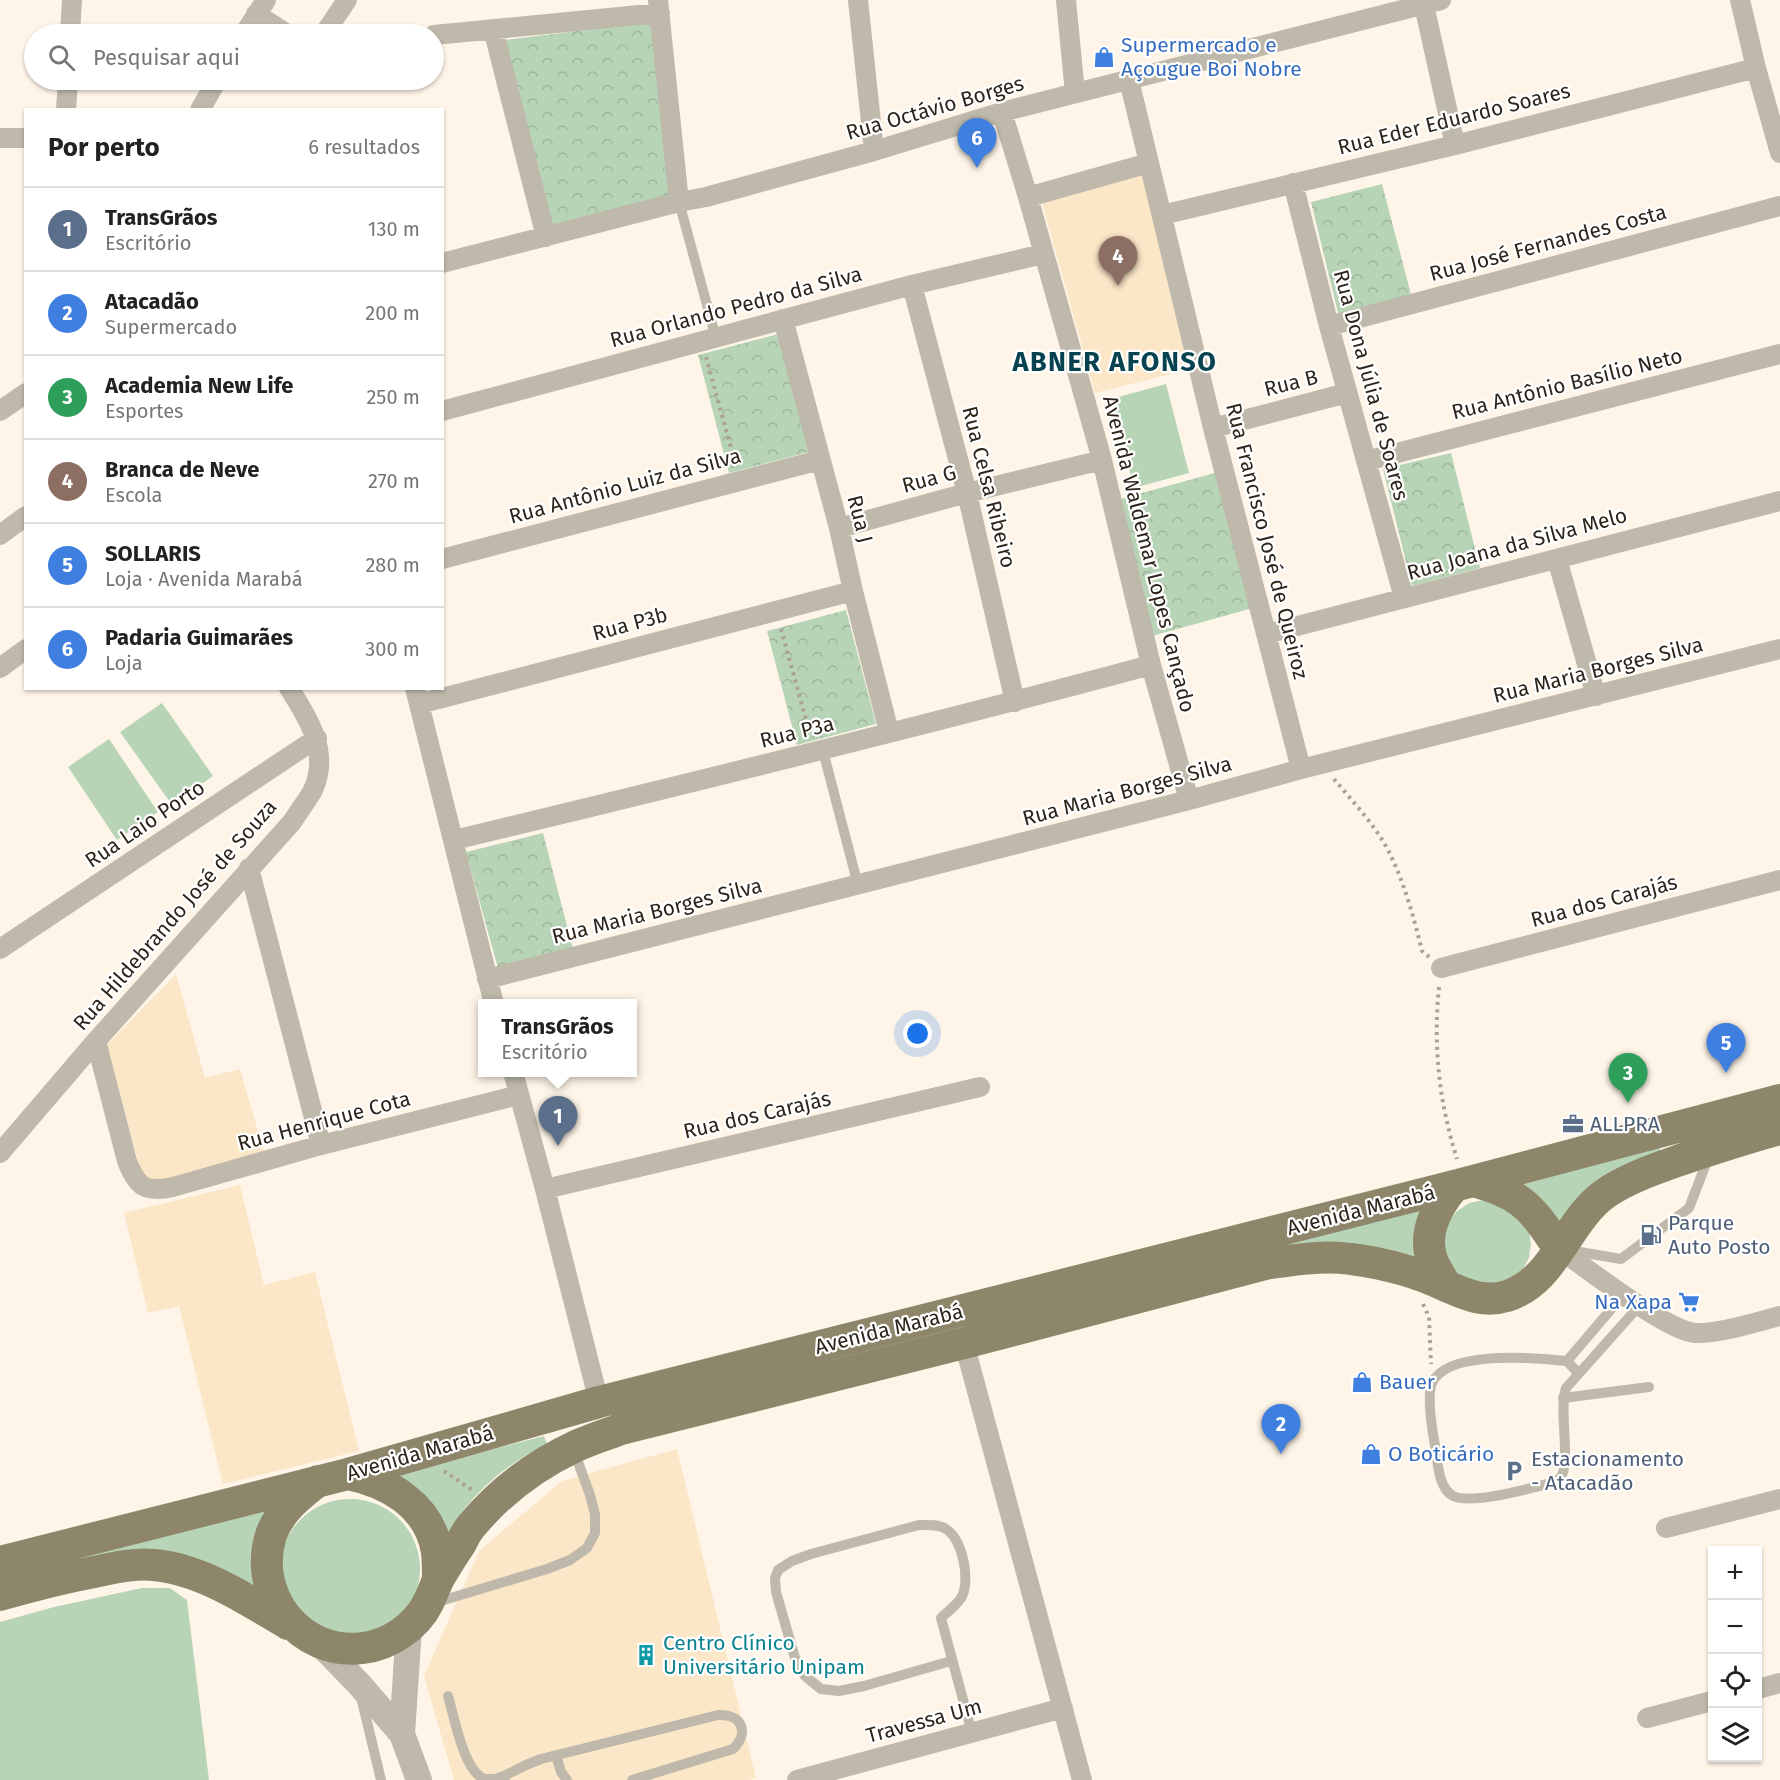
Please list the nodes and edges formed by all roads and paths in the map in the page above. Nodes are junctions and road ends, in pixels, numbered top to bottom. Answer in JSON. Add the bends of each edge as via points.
{"nodes":[{"id":1,"x":72,"y":0,"type":"edge"},
{"id":2,"x":347,"y":0,"type":"edge"},
{"id":3,"x":858,"y":0,"type":"edge"},
{"id":4,"x":1066,"y":0,"type":"edge"},
{"id":5,"x":1740,"y":0,"type":"edge"},
{"id":6,"x":1432,"y":2,"type":"edge"},
{"id":7,"x":659,"y":6,"type":"edge"},
{"id":8,"x":261,"y":7,"type":"edge"},
{"id":9,"x":1377,"y":8,"type":"edge"},
{"id":10,"x":71,"y":24,"type":"edge"},
{"id":11,"x":250,"y":24,"type":"edge"},
{"id":12,"x":277,"y":24,"type":"edge"},
{"id":13,"x":331,"y":24,"type":"edge"},
{"id":14,"x":493,"y":28,"type":"junction"},
{"id":15,"x":444,"y":34,"type":"edge"},
{"id":16,"x":1756,"y":68,"type":"junction"},
{"id":17,"x":1129,"y":80,"type":"junction"},
{"id":18,"x":67,"y":90,"type":"edge"},
{"id":19,"x":212,"y":90,"type":"edge"},
{"id":20,"x":1075,"y":93,"type":"junction"},
{"id":21,"x":66,"y":108,"type":"edge"},
{"id":22,"x":201,"y":108,"type":"edge"},
{"id":23,"x":1002,"y":112,"type":"junction"},
{"id":24,"x":0,"y":138,"type":"edge"},
{"id":25,"x":24,"y":138,"type":"edge"},
{"id":26,"x":1455,"y":145,"type":"junction"},
{"id":27,"x":874,"y":151,"type":"junction"},
{"id":28,"x":1780,"y":153,"type":"edge"},
{"id":29,"x":1149,"y":164,"type":"junction"},
{"id":30,"x":1293,"y":183,"type":"junction"},
{"id":31,"x":1028,"y":197,"type":"junction"},
{"id":32,"x":679,"y":202,"type":"junction"},
{"id":33,"x":1780,"y":206,"type":"edge"},
{"id":34,"x":1162,"y":215,"type":"junction"},
{"id":35,"x":546,"y":237,"type":"junction"},
{"id":36,"x":1043,"y":254,"type":"junction"},
{"id":37,"x":444,"y":262,"type":"edge"},
{"id":38,"x":912,"y":285,"type":"junction"},
{"id":39,"x":783,"y":319,"type":"junction"},
{"id":40,"x":1329,"y":326,"type":"junction"},
{"id":41,"x":709,"y":340,"type":"junction"},
{"id":42,"x":1780,"y":354,"type":"edge"},
{"id":43,"x":1347,"y":393,"type":"junction"},
{"id":44,"x":24,"y":394,"type":"edge"},
{"id":45,"x":444,"y":410,"type":"edge"},
{"id":46,"x":0,"y":411,"type":"edge"},
{"id":47,"x":1213,"y":428,"type":"junction"},
{"id":48,"x":820,"y":460,"type":"junction"},
{"id":49,"x":1102,"y":460,"type":"junction"},
{"id":50,"x":1366,"y":461,"type":"junction"},
{"id":51,"x":741,"y":481,"type":"junction"},
{"id":52,"x":967,"y":493,"type":"junction"},
{"id":53,"x":1780,"y":501,"type":"edge"},
{"id":54,"x":24,"y":517,"type":"edge"},
{"id":55,"x":839,"y":528,"type":"junction"},
{"id":56,"x":0,"y":535,"type":"edge"},
{"id":57,"x":444,"y":558,"type":"edge"},
{"id":58,"x":1557,"y":559,"type":"junction"},
{"id":59,"x":853,"y":591,"type":"junction"},
{"id":60,"x":1404,"y":598,"type":"junction"},
{"id":61,"x":776,"y":611,"type":"junction"},
{"id":62,"x":1266,"y":634,"type":"junction"},
{"id":63,"x":1780,"y":649,"type":"edge"},
{"id":64,"x":24,"y":650,"type":"edge"},
{"id":65,"x":1151,"y":665,"type":"junction"},
{"id":66,"x":0,"y":668,"type":"edge"},
{"id":67,"x":290,"y":690,"type":"edge"},
{"id":68,"x":442,"y":690,"type":"edge"},
{"id":69,"x":444,"y":690,"type":"edge"},
{"id":70,"x":417,"y":696,"type":"edge"},
{"id":71,"x":1596,"y":696,"type":"junction"},
{"id":72,"x":1015,"y":702,"type":"junction"},
{"id":73,"x":889,"y":732,"type":"junction"},
{"id":74,"x":317,"y":738,"type":"junction"},
{"id":75,"x":819,"y":752,"type":"junction"},
{"id":76,"x":1322,"y":764,"type":"junction"},
{"id":77,"x":1301,"y":769,"type":"junction"},
{"id":78,"x":1189,"y":800,"type":"junction"},
{"id":79,"x":454,"y":840,"type":"junction"},
{"id":80,"x":249,"y":868,"type":"junction"},
{"id":81,"x":1780,"y":880,"type":"edge"},
{"id":82,"x":858,"y":885,"type":"junction"},
{"id":83,"x":0,"y":949,"type":"edge"},
{"id":84,"x":1441,"y":968,"type":"junction"},
{"id":85,"x":487,"y":979,"type":"junction"},
{"id":86,"x":493,"y":999,"type":"edge"},
{"id":87,"x":96,"y":1041,"type":"junction"},
{"id":88,"x":514,"y":1077,"type":"edge"},
{"id":89,"x":980,"y":1087,"type":"dead end"},
{"id":90,"x":519,"y":1095,"type":"junction"},
{"id":91,"x":1780,"y":1100,"type":"edge"},
{"id":92,"x":1780,"y":1129,"type":"edge"},
{"id":93,"x":321,"y":1145,"type":"junction"},
{"id":94,"x":1711,"y":1150,"type":"junction"},
{"id":95,"x":0,"y":1153,"type":"edge"},
{"id":96,"x":1464,"y":1183,"type":"junction"},
{"id":97,"x":545,"y":1189,"type":"junction"},
{"id":98,"x":1559,"y":1249,"type":"junction"},
{"id":99,"x":1403,"y":1270,"type":"junction"},
{"id":100,"x":1446,"y":1286,"type":"junction"},
{"id":101,"x":1632,"y":1300,"type":"junction"},
{"id":102,"x":1780,"y":1316,"type":"edge"},
{"id":103,"x":964,"y":1343,"type":"junction"},
{"id":104,"x":1567,"y":1360,"type":"junction"},
{"id":105,"x":1578,"y":1373,"type":"junction"},
{"id":106,"x":1432,"y":1383,"type":"junction"},
{"id":107,"x":1649,"y":1387,"type":"dead end"},
{"id":108,"x":1563,"y":1398,"type":"junction"},
{"id":109,"x":598,"y":1402,"type":"junction"},
{"id":110,"x":573,"y":1448,"type":"junction"},
{"id":111,"x":441,"y":1469,"type":"dead end"},
{"id":112,"x":348,"y":1474,"type":"junction"},
{"id":113,"x":318,"y":1481,"type":"junction"},
{"id":114,"x":478,"y":1494,"type":"dead end"},
{"id":115,"x":1780,"y":1499,"type":"edge"},
{"id":116,"x":1666,"y":1528,"type":"dead end"},
{"id":117,"x":0,"y":1562,"type":"edge"},
{"id":118,"x":0,"y":1594,"type":"edge"},
{"id":119,"x":425,"y":1604,"type":"junction"},
{"id":120,"x":308,"y":1636,"type":"junction"},
{"id":121,"x":951,"y":1661,"type":"junction"},
{"id":122,"x":1780,"y":1683,"type":"edge"},
{"id":123,"x":359,"y":1684,"type":"junction"},
{"id":124,"x":1762,"y":1688,"type":"edge"},
{"id":125,"x":448,"y":1696,"type":"dead end"},
{"id":126,"x":1708,"y":1702,"type":"edge"},
{"id":127,"x":1063,"y":1708,"type":"junction"},
{"id":128,"x":1647,"y":1718,"type":"dead end"},
{"id":129,"x":972,"y":1733,"type":"junction"},
{"id":130,"x":402,"y":1734,"type":"junction"},
{"id":131,"x":556,"y":1755,"type":"junction"},
{"id":132,"x":505,"y":1778,"type":"edge"},
{"id":133,"x":381,"y":1780,"type":"edge"},
{"id":134,"x":419,"y":1780,"type":"edge"},
{"id":135,"x":567,"y":1780,"type":"edge"},
{"id":136,"x":632,"y":1780,"type":"edge"},
{"id":137,"x":797,"y":1780,"type":"edge"},
{"id":138,"x":1082,"y":1780,"type":"edge"}],
"edges":[{"from":1,"to":10,"type":"street"},
{"from":2,"to":13,"type":"street"},
{"from":3,"to":27,"type":"street"},
{"from":4,"to":20,"type":"street"},
{"from":5,"to":16,"type":"street"},
{"from":6,"to":9,"type":"street","name":"Rua Octávio Borges"},
{"from":6,"to":26,"type":"street"},
{"from":7,"to":14,"type":"street"},
{"from":7,"to":32,"type":"street"},
{"from":8,"to":11,"type":"street"},
{"from":8,"to":12,"type":"street"},
{"from":9,"to":17,"type":"street","name":"Rua Octávio Borges"},
{"from":14,"to":15,"type":"street"},
{"from":14,"to":35,"type":"street"},
{"from":16,"to":26,"type":"street","name":"Rua Eder Eduardo Soares"},
{"from":16,"to":28,"type":"street"},
{"from":17,"to":20,"type":"street","name":"Rua Octávio Borges"},
{"from":17,"to":29,"type":"street","name":"Rua Francisco José de Queiroz"},
{"from":18,"to":21,"type":"street"},
{"from":19,"to":22,"type":"street"},
{"from":20,"to":23,"type":"street","name":"Rua Octávio Borges"},
{"from":23,"to":27,"type":"street","name":"Rua Octávio Borges"},
{"from":23,"to":31,"type":"street","name":"Avenida Waldemar Lopes Cançado"},
{"from":24,"to":25,"type":"street"},
{"from":26,"to":30,"type":"street","name":"Rua Eder Eduardo Soares"},
{"from":27,"to":32,"type":"street","name":"Rua Octávio Borges"},
{"from":29,"to":31,"type":"street"},
{"from":29,"to":34,"type":"street","name":"Rua Francisco José de Queiroz"},
{"from":30,"to":34,"type":"street","name":"Rua Eder Eduardo Soares"},
{"from":30,"to":40,"type":"street","name":"Rua Dona Júlia de Soares"},
{"from":31,"to":36,"type":"street","name":"Avenida Waldemar Lopes Cançado"},
{"from":32,"to":35,"type":"street","name":"Rua Octávio Borges"},
{"from":32,"to":41,"type":"lane"},
{"from":33,"to":40,"type":"street","name":"Rua José Fernandes Costa"},
{"from":34,"to":47,"type":"street","name":"Rua Francisco José de Queiroz"},
{"from":35,"to":37,"type":"street","name":"Rua Octávio Borges"},
{"from":36,"to":38,"type":"street","name":"Rua Orlando Pedro da Silva"},
{"from":36,"to":49,"type":"street","name":"Avenida Waldemar Lopes Cançado"},
{"from":38,"to":39,"type":"street","name":"Rua Orlando Pedro da Silva"},
{"from":38,"to":52,"type":"street","name":"Rua Celsa Ribeiro"},
{"from":39,"to":41,"type":"street","name":"Rua Orlando Pedro da Silva"},
{"from":39,"to":48,"type":"street","name":"Rua J"},
{"from":40,"to":43,"type":"street","name":"Rua Dona Júlia de Soares"},
{"from":41,"to":45,"type":"street","name":"Rua Orlando Pedro da Silva"},
{"from":41,"to":51,"type":"path"},
{"from":42,"to":50,"type":"street","name":"Rua Antônio Basílio Neto"},
{"from":43,"to":47,"type":"street","name":"Rua B"},
{"from":43,"to":50,"type":"street","name":"Rua Dona Júlia de Soares"},
{"from":44,"to":46,"type":"street"},
{"from":47,"to":62,"type":"street","name":"Rua Francisco José de Queiroz"},
{"from":48,"to":51,"type":"street","name":"Rua Antônio Luiz da Silva"},
{"from":48,"to":55,"type":"street","name":"Rua J"},
{"from":49,"to":52,"type":"street","name":"Rua G"},
{"from":49,"to":65,"type":"street","name":"Avenida Waldemar Lopes Cançado"},
{"from":50,"to":60,"type":"street","name":"Rua Dona Júlia de Soares"},
{"from":51,"to":57,"type":"street","name":"Rua Antônio Luiz da Silva"},
{"from":52,"to":55,"type":"street","name":"Rua G"},
{"from":52,"to":72,"type":"street","name":"Rua Celsa Ribeiro"},
{"from":53,"to":58,"type":"street","name":"Rua Joana da Silva Melo"},
{"from":54,"to":56,"type":"street"},
{"from":55,"to":59,"type":"street","name":"Rua J"},
{"from":58,"to":60,"type":"street","name":"Rua Joana da Silva Melo"},
{"from":58,"to":71,"type":"street"},
{"from":59,"to":61,"type":"street","name":"Rua P3b"},
{"from":59,"to":73,"type":"street","name":"Rua J"},
{"from":60,"to":62,"type":"street","name":"Rua Joana da Silva Melo"},
{"from":61,"to":69,"type":"street","name":"Rua P3b"},
{"from":61,"to":75,"type":"path"},
{"from":62,"to":77,"type":"street","name":"Rua Francisco José de Queiroz"},
{"from":63,"to":71,"type":"street","name":"Rua Maria Borges Silva"},
{"from":64,"to":66,"type":"street"},
{"from":65,"to":72,"type":"street","name":"Rua P3a"},
{"from":65,"to":78,"type":"street","name":"Avenida Waldemar Lopes Cançado"},
{"from":67,"to":74,"type":"street","name":"Rua Hildebrando José de Souza"},
{"from":68,"to":70,"type":"street","name":"Rua P3b"},
{"from":70,"to":79,"type":"street"},
{"from":71,"to":76,"type":"street","name":"Rua Maria Borges Silva"},
{"from":72,"to":73,"type":"street","name":"Rua P3a"},
{"from":73,"to":75,"type":"street","name":"Rua P3a"},
{"from":74,"to":80,"type":"street","name":"Rua Hildebrando José de Souza","via":[[320,763],[313,789],[292,822]]},
{"from":74,"to":83,"type":"street","name":"Rua Laio Porto"},
{"from":75,"to":79,"type":"street","name":"Rua P3a"},
{"from":75,"to":82,"type":"lane"},
{"from":76,"to":77,"type":"street","name":"Rua Maria Borges Silva"},
{"from":76,"to":84,"type":"path","via":[[1389,852],[1408,896],[1422,951]]},
{"from":77,"to":78,"type":"street","name":"Rua Maria Borges Silva"},
{"from":78,"to":82,"type":"street","name":"Rua Maria Borges Silva"},
{"from":79,"to":85,"type":"street"},
{"from":80,"to":87,"type":"street","name":"Rua Hildebrando José de Souza"},
{"from":80,"to":93,"type":"street"},
{"from":81,"to":84,"type":"street","name":"Rua dos Carajás"},
{"from":82,"to":85,"type":"street","name":"Rua Maria Borges Silva"},
{"from":84,"to":96,"type":"path","via":[[1437,1070],[1443,1110]]},
{"from":85,"to":86,"type":"street"},
{"from":87,"to":93,"type":"street","name":"Rua Henrique Cota","via":[[128,1161],[141,1186],[156,1190],[173,1187]]},
{"from":87,"to":95,"type":"street","name":"Rua Hildebrando José de Souza"},
{"from":88,"to":90,"type":"street"},
{"from":89,"to":97,"type":"street","name":"Rua dos Carajás"},
{"from":90,"to":93,"type":"street","name":"Rua Henrique Cota"},
{"from":90,"to":97,"type":"street"},
{"from":91,"to":96,"type":"main road","name":"Avenida Marabá"},
{"from":92,"to":94,"type":"main road","name":"Avenida Marabá"},
{"from":94,"to":98,"type":"main road","name":"Avenida Marabá","via":[[1645,1173],[1606,1194],[1579,1219]]},
{"from":94,"to":98,"type":"lane","via":[[1689,1208],[1621,1259]]},
{"from":96,"to":98,"type":"main road","via":[[1506,1192],[1519,1200],[1541,1221]]},
{"from":96,"to":100,"type":"main road","via":[[1439,1207],[1429,1231],[1429,1249]]},
{"from":96,"to":109,"type":"main road","name":"Avenida Marabá"},
{"from":97,"to":109,"type":"street"},
{"from":98,"to":100,"type":"main road","name":"Avenida Marabá","via":[[1547,1269],[1528,1286],[1506,1296],[1475,1297]]},
{"from":98,"to":101,"type":"street"},
{"from":99,"to":100,"type":"main road","name":"Avenida Marabá"},
{"from":99,"to":103,"type":"main road","name":"Avenida Marabá","via":[[1350,1259],[1269,1263]]},
{"from":99,"to":106,"type":"path","via":[[1429,1317]]},
{"from":101,"to":102,"type":"street","via":[[1693,1333]]},
{"from":101,"to":104,"type":"lane"},
{"from":101,"to":105,"type":"lane"},
{"from":103,"to":110,"type":"main road","name":"Avenida Marabá","via":[[621,1429]]},
{"from":103,"to":127,"type":"street"},
{"from":104,"to":105,"type":"lane"},
{"from":104,"to":106,"type":"lane","via":[[1483,1359],[1448,1368]]},
{"from":105,"to":108,"type":"lane"},
{"from":106,"to":108,"type":"lane","via":[[1430,1411],[1441,1478],[1446,1491],[1467,1499],[1552,1483],[1560,1478],[1565,1460]]},
{"from":107,"to":108,"type":"lane"},
{"from":109,"to":112,"type":"main road","name":"Avenida Marabá"},
{"from":110,"to":119,"type":"main road","name":"Avenida Marabá","via":[[518,1480],[472,1524]]},
{"from":110,"to":119,"type":"lane","via":[[595,1514],[595,1533],[587,1548],[548,1569]]},
{"from":111,"to":114,"type":"path"},
{"from":112,"to":113,"type":"main road","name":"Avenida Marabá"},
{"from":112,"to":119,"type":"main road","via":[[385,1485],[410,1500],[427,1523],[436,1550]]},
{"from":113,"to":117,"type":"main road","name":"Avenida Marabá"},
{"from":113,"to":120,"type":"main road","via":[[285,1511],[272,1534],[266,1561],[269,1587],[280,1611]]},
{"from":115,"to":116,"type":"street"},
{"from":118,"to":120,"type":"main road","via":[[119,1567],[154,1565],[191,1573],[234,1592]]},
{"from":119,"to":120,"type":"main road","via":[[385,1642],[363,1648],[340,1648]]},
{"from":119,"to":130,"type":"street"},
{"from":120,"to":123,"type":"street"},
{"from":121,"to":121,"type":"lane","via":[[941,1618],[961,1598],[966,1581],[955,1538],[946,1528],[919,1525],[811,1554],[778,1570],[776,1592],[795,1658],[805,1676],[821,1689],[839,1691],[864,1686]]},
{"from":121,"to":129,"type":"lane"},
{"from":122,"to":124,"type":"street"},
{"from":123,"to":130,"type":"street"},
{"from":123,"to":133,"type":"lane"},
{"from":125,"to":132,"type":"lane","via":[[464,1750],[475,1771],[488,1780]]},
{"from":126,"to":128,"type":"street"},
{"from":127,"to":129,"type":"street","name":"Travessa Um"},
{"from":127,"to":138,"type":"street"},
{"from":129,"to":137,"type":"street","name":"Travessa Um"},
{"from":130,"to":134,"type":"street"},
{"from":131,"to":132,"type":"lane","via":[[526,1765]]},
{"from":131,"to":135,"type":"lane"},
{"from":131,"to":136,"type":"lane","via":[[718,1715],[729,1715],[741,1726],[740,1742],[733,1749]]}]}
